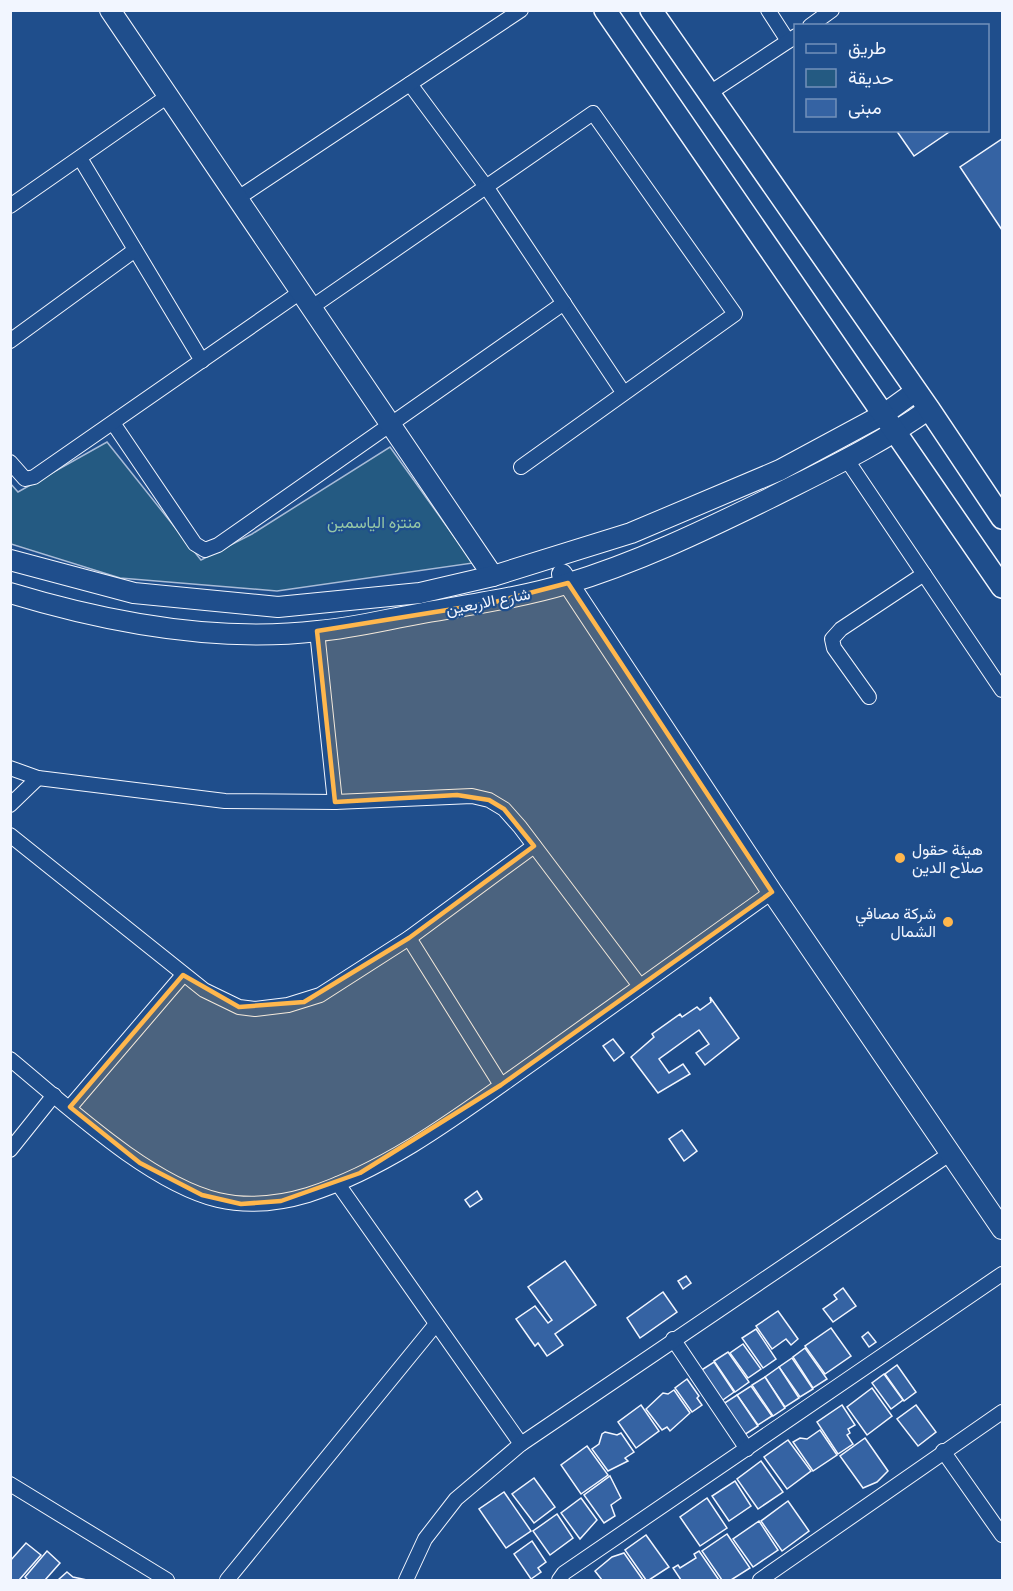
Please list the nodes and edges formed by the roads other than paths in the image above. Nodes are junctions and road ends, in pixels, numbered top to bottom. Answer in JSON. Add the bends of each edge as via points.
{"nodes":[{"id":1,"x":110,"y":10,"type":"edge"},
{"id":2,"x":520,"y":10,"type":"edge"},
{"id":3,"x":605,"y":10,"type":"edge"},
{"id":4,"x":651,"y":10,"type":"edge"},
{"id":5,"x":768,"y":10,"type":"edge"},
{"id":6,"x":832,"y":10,"type":"edge"},
{"id":7,"x":813,"y":24,"type":"edge"},
{"id":8,"x":792,"y":38,"type":"edge"},
{"id":9,"x":410,"y":84,"type":"junction"},
{"id":10,"x":708,"y":94,"type":"junction"},
{"id":11,"x":168,"y":96,"type":"junction"},
{"id":12,"x":80,"y":158,"type":"junction"},
{"id":13,"x":487,"y":188,"type":"junction"},
{"id":14,"x":238,"y":198,"type":"junction"},
{"id":15,"x":10,"y":206,"type":"edge"},
{"id":16,"x":135,"y":250,"type":"junction"},
{"id":17,"x":307,"y":299,"type":"junction"},
{"id":18,"x":564,"y":303,"type":"junction"},
{"id":19,"x":10,"y":341,"type":"edge"},
{"id":20,"x":202,"y":361,"type":"junction"},
{"id":21,"x":916,"y":391,"type":"junction"},
{"id":22,"x":623,"y":392,"type":"junction"},
{"id":23,"x":929,"y":409,"type":"junction"},
{"id":24,"x":884,"y":414,"type":"junction"},
{"id":25,"x":113,"y":423,"type":"junction"},
{"id":26,"x":392,"y":424,"type":"junction"},
{"id":27,"x":897,"y":432,"type":"junction"},
{"id":28,"x":847,"y":460,"type":"junction"},
{"id":29,"x":10,"y":462,"type":"edge"},
{"id":30,"x":521,"y":467,"type":"dead end"},
{"id":31,"x":1002,"y":518,"type":"edge"},
{"id":32,"x":552,"y":557,"type":"junction"},
{"id":33,"x":10,"y":560,"type":"edge"},
{"id":34,"x":924,"y":574,"type":"junction"},
{"id":35,"x":493,"y":576,"type":"junction"},
{"id":36,"x":568,"y":584,"type":"junction"},
{"id":37,"x":1002,"y":587,"type":"edge"},
{"id":38,"x":10,"y":593,"type":"edge"},
{"id":39,"x":317,"y":632,"type":"junction"},
{"id":40,"x":1002,"y":690,"type":"edge"},
{"id":41,"x":869,"y":697,"type":"dead end"},
{"id":42,"x":10,"y":768,"type":"edge"},
{"id":43,"x":38,"y":778,"type":"junction"},
{"id":44,"x":335,"y":802,"type":"junction"},
{"id":45,"x":10,"y":805,"type":"edge"},
{"id":46,"x":10,"y":835,"type":"edge"},
{"id":47,"x":534,"y":846,"type":"junction"},
{"id":48,"x":772,"y":891,"type":"junction"},
{"id":49,"x":410,"y":938,"type":"junction"},
{"id":50,"x":183,"y":975,"type":"junction"},
{"id":51,"x":640,"y":986,"type":"junction"},
{"id":52,"x":10,"y":1059,"type":"edge"},
{"id":53,"x":501,"y":1085,"type":"junction"},
{"id":54,"x":54,"y":1095,"type":"junction"},
{"id":55,"x":70,"y":1107,"type":"junction"},
{"id":56,"x":10,"y":1150,"type":"edge"},
{"id":57,"x":951,"y":1153,"type":"junction"},
{"id":58,"x":338,"y":1184,"type":"junction"},
{"id":59,"x":1002,"y":1229,"type":"edge"},
{"id":60,"x":1002,"y":1274,"type":"edge"},
{"id":61,"x":436,"y":1324,"type":"junction"},
{"id":62,"x":673,"y":1339,"type":"junction"},
{"id":63,"x":1002,"y":1412,"type":"edge"},
{"id":64,"x":520,"y":1444,"type":"junction"},
{"id":65,"x":747,"y":1449,"type":"junction"},
{"id":66,"x":944,"y":1451,"type":"junction"},
{"id":67,"x":10,"y":1484,"type":"edge"},
{"id":68,"x":1002,"y":1535,"type":"edge"},
{"id":69,"x":564,"y":1578,"type":"edge"},
{"id":70,"x":167,"y":1581,"type":"edge"},
{"id":71,"x":227,"y":1581,"type":"edge"},
{"id":72,"x":406,"y":1581,"type":"edge"},
{"id":73,"x":760,"y":1581,"type":"edge"}],
"edges":[{"from":1,"to":11,"type":"main road"},
{"from":2,"to":9,"type":"street"},
{"from":3,"to":24,"type":"main road"},
{"from":4,"to":10,"type":"main road"},
{"from":5,"to":8,"type":"street"},
{"from":6,"to":7,"type":"street"},
{"from":8,"to":10,"type":"street"},
{"from":9,"to":13,"type":"street"},
{"from":9,"to":14,"type":"street"},
{"from":10,"to":21,"type":"main road"},
{"from":11,"to":12,"type":"street"},
{"from":11,"to":14,"type":"main road"},
{"from":12,"to":15,"type":"street"},
{"from":12,"to":16,"type":"street"},
{"from":13,"to":17,"type":"street"},
{"from":13,"to":18,"type":"street"},
{"from":13,"to":22,"type":"street","via":[[594,113],[735,314]]},
{"from":14,"to":17,"type":"main road"},
{"from":16,"to":19,"type":"street"},
{"from":16,"to":20,"type":"street"},
{"from":17,"to":20,"type":"street"},
{"from":17,"to":26,"type":"main road"},
{"from":18,"to":22,"type":"street"},
{"from":18,"to":26,"type":"street"},
{"from":20,"to":25,"type":"street"},
{"from":21,"to":23,"type":"main road"},
{"from":21,"to":24,"type":"main road"},
{"from":22,"to":30,"type":"street"},
{"from":23,"to":27,"type":"main road","name":"شارع الاربعين"},
{"from":23,"to":31,"type":"main road"},
{"from":24,"to":27,"type":"main road"},
{"from":24,"to":32,"type":"main road","via":[[780,470],[631,533]]},
{"from":25,"to":26,"type":"street","via":[[195,544],[206,550]]},
{"from":25,"to":29,"type":"street","via":[[34,477],[25,479]]},
{"from":26,"to":35,"type":"main road"},
{"from":27,"to":28,"type":"main road","name":"شارع الاربعين"},
{"from":27,"to":37,"type":"main road"},
{"from":28,"to":34,"type":"street"},
{"from":28,"to":36,"type":"main road","name":"شارع الاربعين","via":[[696,534]]},
{"from":32,"to":35,"type":"main road"},
{"from":32,"to":36,"type":"main road"},
{"from":33,"to":35,"type":"main road","via":[[134,593],[278,607],[420,592]]},
{"from":34,"to":40,"type":"street"},
{"from":34,"to":41,"type":"street","via":[[832,639],[834,648]]},
{"from":36,"to":39,"type":"main road","name":"شارع الاربعين","via":[[491,603]]},
{"from":36,"to":48,"type":"main road"},
{"from":38,"to":39,"type":"main road","name":"شارع الاربعين","via":[[148,627],[237,634]]},
{"from":39,"to":44,"type":"street"},
{"from":42,"to":43,"type":"street"},
{"from":43,"to":44,"type":"street","via":[[225,801]]},
{"from":43,"to":45,"type":"street"},
{"from":44,"to":47,"type":"street","via":[[447,795],[489,800],[504,809]]},
{"from":46,"to":50,"type":"street"},
{"from":47,"to":49,"type":"street"},
{"from":47,"to":51,"type":"street"},
{"from":48,"to":51,"type":"street"},
{"from":48,"to":57,"type":"main road"},
{"from":49,"to":50,"type":"street","via":[[342,983],[304,1002],[288,1005],[239,1007]]},
{"from":49,"to":53,"type":"street"},
{"from":50,"to":55,"type":"street"},
{"from":51,"to":53,"type":"street"},
{"from":52,"to":54,"type":"street"},
{"from":53,"to":58,"type":"street","via":[[407,1148]]},
{"from":54,"to":55,"type":"street"},
{"from":54,"to":56,"type":"street"},
{"from":55,"to":58,"type":"street","via":[[140,1163],[183,1188],[210,1198],[261,1204]]},
{"from":57,"to":59,"type":"main road"},
{"from":57,"to":62,"type":"street"},
{"from":58,"to":61,"type":"street"},
{"from":60,"to":65,"type":"street"},
{"from":61,"to":64,"type":"street"},
{"from":61,"to":71,"type":"street"},
{"from":62,"to":64,"type":"street"},
{"from":62,"to":65,"type":"street"},
{"from":63,"to":66,"type":"street"},
{"from":64,"to":72,"type":"street","via":[[456,1499],[425,1539]]},
{"from":65,"to":69,"type":"street"},
{"from":66,"to":68,"type":"street"},
{"from":66,"to":73,"type":"street"},
{"from":67,"to":70,"type":"street"}]}
